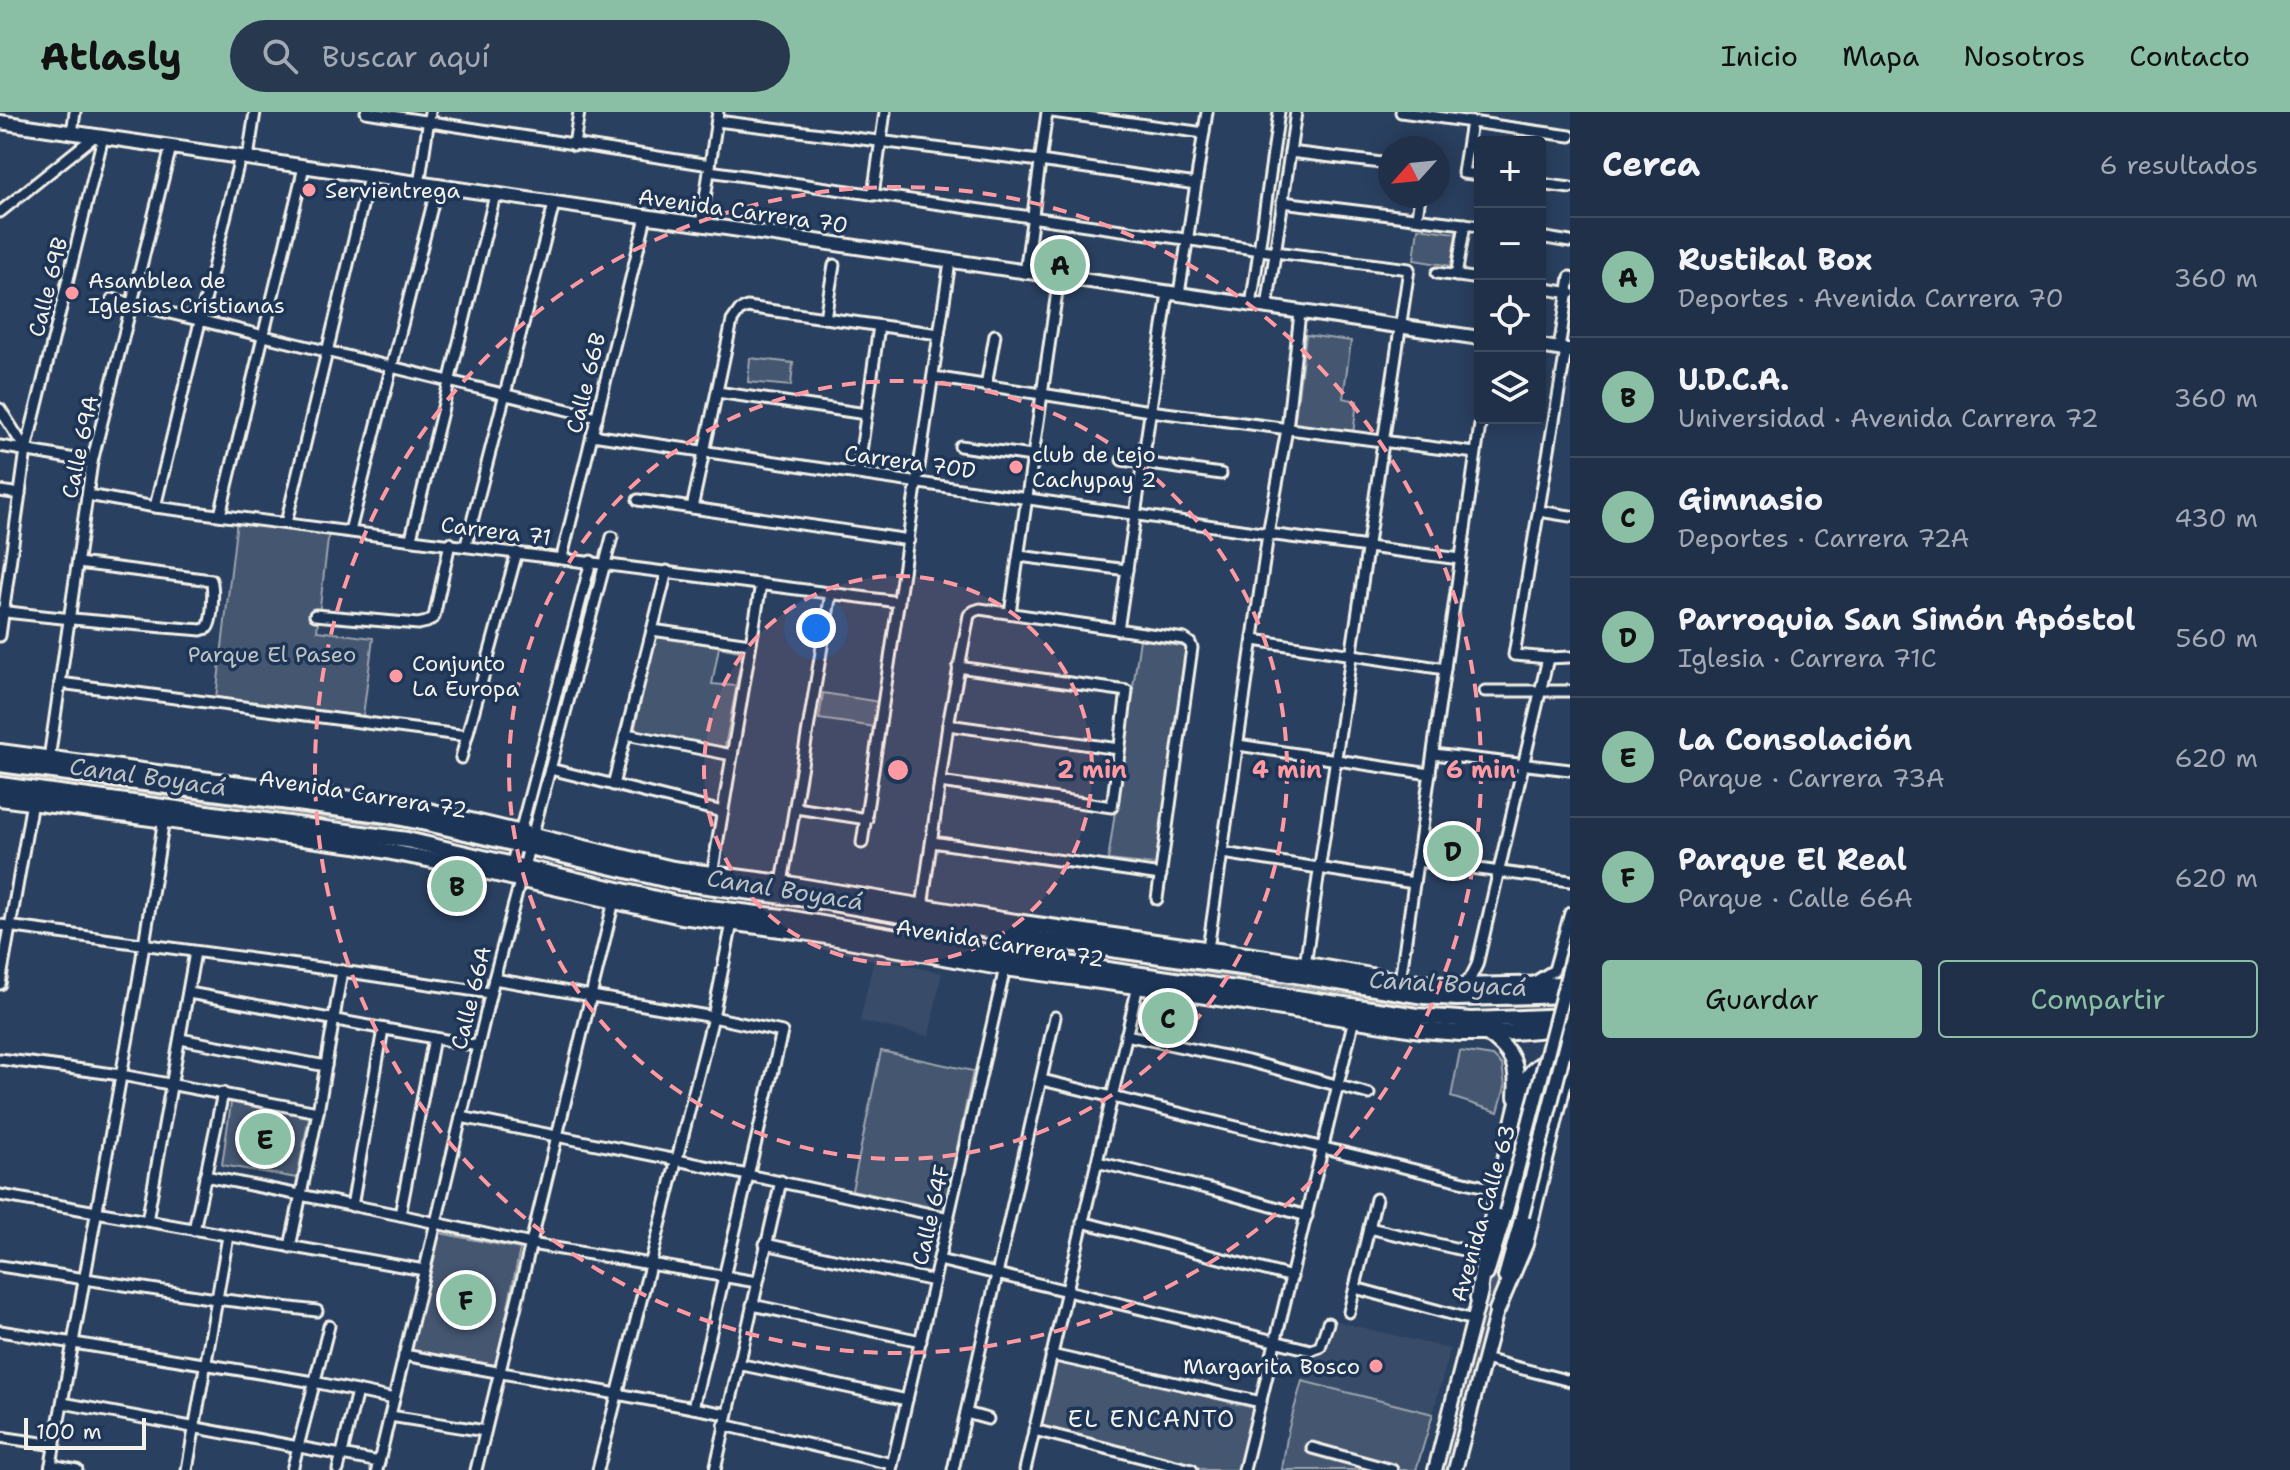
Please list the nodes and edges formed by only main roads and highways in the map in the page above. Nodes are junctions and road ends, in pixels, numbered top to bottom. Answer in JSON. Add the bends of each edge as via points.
{"nodes":[{"id":1,"x":0,"y":122,"type":"edge"},
{"id":2,"x":1474,"y":337,"type":"edge"},
{"id":3,"x":0,"y":752,"type":"edge"},
{"id":4,"x":0,"y":764,"type":"edge"},
{"id":5,"x":0,"y":785,"type":"edge"},
{"id":6,"x":248,"y":785,"type":"junction"},
{"id":7,"x":0,"y":798,"type":"edge"},
{"id":8,"x":264,"y":800,"type":"junction"},
{"id":9,"x":520,"y":856,"type":"junction"},
{"id":10,"x":843,"y":893,"type":"junction"},
{"id":11,"x":861,"y":908,"type":"junction"},
{"id":12,"x":828,"y":924,"type":"junction"},
{"id":13,"x":1077,"y":931,"type":"junction"},
{"id":14,"x":804,"y":932,"type":"junction"},
{"id":15,"x":874,"y":932,"type":"junction"},
{"id":16,"x":1057,"y":941,"type":"junction"},
{"id":17,"x":891,"y":948,"type":"junction"},
{"id":18,"x":1570,"y":966,"type":"edge"},
{"id":19,"x":1211,"y":984,"type":"junction"},
{"id":20,"x":1570,"y":984,"type":"edge"},
{"id":21,"x":1267,"y":992,"type":"junction"},
{"id":22,"x":1187,"y":993,"type":"junction"},
{"id":23,"x":1570,"y":995,"type":"edge"},
{"id":24,"x":1297,"y":1010,"type":"junction"},
{"id":25,"x":1570,"y":1016,"type":"edge"},
{"id":26,"x":1570,"y":1028,"type":"edge"},
{"id":27,"x":1487,"y":1033,"type":"junction"},
{"id":28,"x":1570,"y":1056,"type":"edge"},
{"id":29,"x":1566,"y":1073,"type":"junction"},
{"id":30,"x":1513,"y":1122,"type":"junction"},
{"id":31,"x":1478,"y":1299,"type":"junction"},
{"id":32,"x":1497,"y":1310,"type":"junction"},
{"id":33,"x":1435,"y":1470,"type":"edge"},
{"id":34,"x":1455,"y":1470,"type":"edge"}],
"edges":[{"from":1,"to":2,"type":"main road","name":"Avenida Carrera 70"},
{"from":3,"to":6,"type":"highway","name":"Avenida Carrera 72"},
{"from":4,"to":8,"type":"highway","name":"Avenida Carrera 72"},
{"from":5,"to":9,"type":"highway","name":"Avenida Carrera 72"},
{"from":6,"to":8,"type":"highway"},
{"from":6,"to":9,"type":"highway","name":"Avenida Carrera 72","via":[[412,807]]},
{"from":7,"to":9,"type":"highway","name":"Avenida Carrera 72","via":[[355,845]]},
{"from":8,"to":9,"type":"highway","name":"Avenida Carrera 72","via":[[398,817]]},
{"from":9,"to":10,"type":"highway","name":"Avenida Carrera 72","via":[[645,863]]},
{"from":9,"to":11,"type":"highway","name":"Avenida Carrera 72"},
{"from":9,"to":12,"type":"highway","name":"Avenida Carrera 72","via":[[677,904]]},
{"from":9,"to":14,"type":"highway","name":"Avenida Carrera 72","via":[[614,901],[681,916]]},
{"from":10,"to":11,"type":"highway"},
{"from":10,"to":13,"type":"highway","name":"Avenida Carrera 72"},
{"from":11,"to":16,"type":"highway","name":"Avenida Carrera 72"},
{"from":12,"to":14,"type":"highway"},
{"from":12,"to":15,"type":"highway","name":"Avenida Carrera 72"},
{"from":13,"to":16,"type":"highway"},
{"from":13,"to":20,"type":"highway","name":"Avenida Carrera 72","via":[[1400,981]]},
{"from":14,"to":17,"type":"highway","name":"Avenida Carrera 72"},
{"from":15,"to":17,"type":"highway"},
{"from":15,"to":19,"type":"highway","name":"Avenida Carrera 72"},
{"from":16,"to":23,"type":"highway","name":"Avenida Carrera 72","via":[[1424,996]]},
{"from":17,"to":22,"type":"highway","name":"Avenida Carrera 72"},
{"from":18,"to":31,"type":"main road","name":"Avenida Calle 63","bridge":true},
{"from":19,"to":21,"type":"highway","name":"Avenida Carrera 72"},
{"from":19,"to":22,"type":"highway"},
{"from":21,"to":24,"type":"highway"},
{"from":21,"to":25,"type":"highway","name":"Avenida Carrera 72","via":[[1437,1018]]},
{"from":22,"to":24,"type":"highway","name":"Avenida Carrera 72"},
{"from":24,"to":27,"type":"highway","name":"Avenida Carrera 72","via":[[1421,1030]]},
{"from":26,"to":27,"type":"highway","name":"Avenida Carrera 72"},
{"from":26,"to":32,"type":"main road","name":"Avenida Calle 63","bridge":true},
{"from":27,"to":30,"type":"highway","via":[[1515,1063]]},
{"from":28,"to":29,"type":"highway"},
{"from":29,"to":30,"type":"highway","via":[[1550,1062],[1534,1070]]},
{"from":29,"to":32,"type":"highway","via":[[1525,1244]]},
{"from":30,"to":31,"type":"highway"},
{"from":31,"to":33,"type":"main road","name":"Avenida Calle 63"},
{"from":32,"to":34,"type":"main road","name":"Avenida Calle 63"}]}
